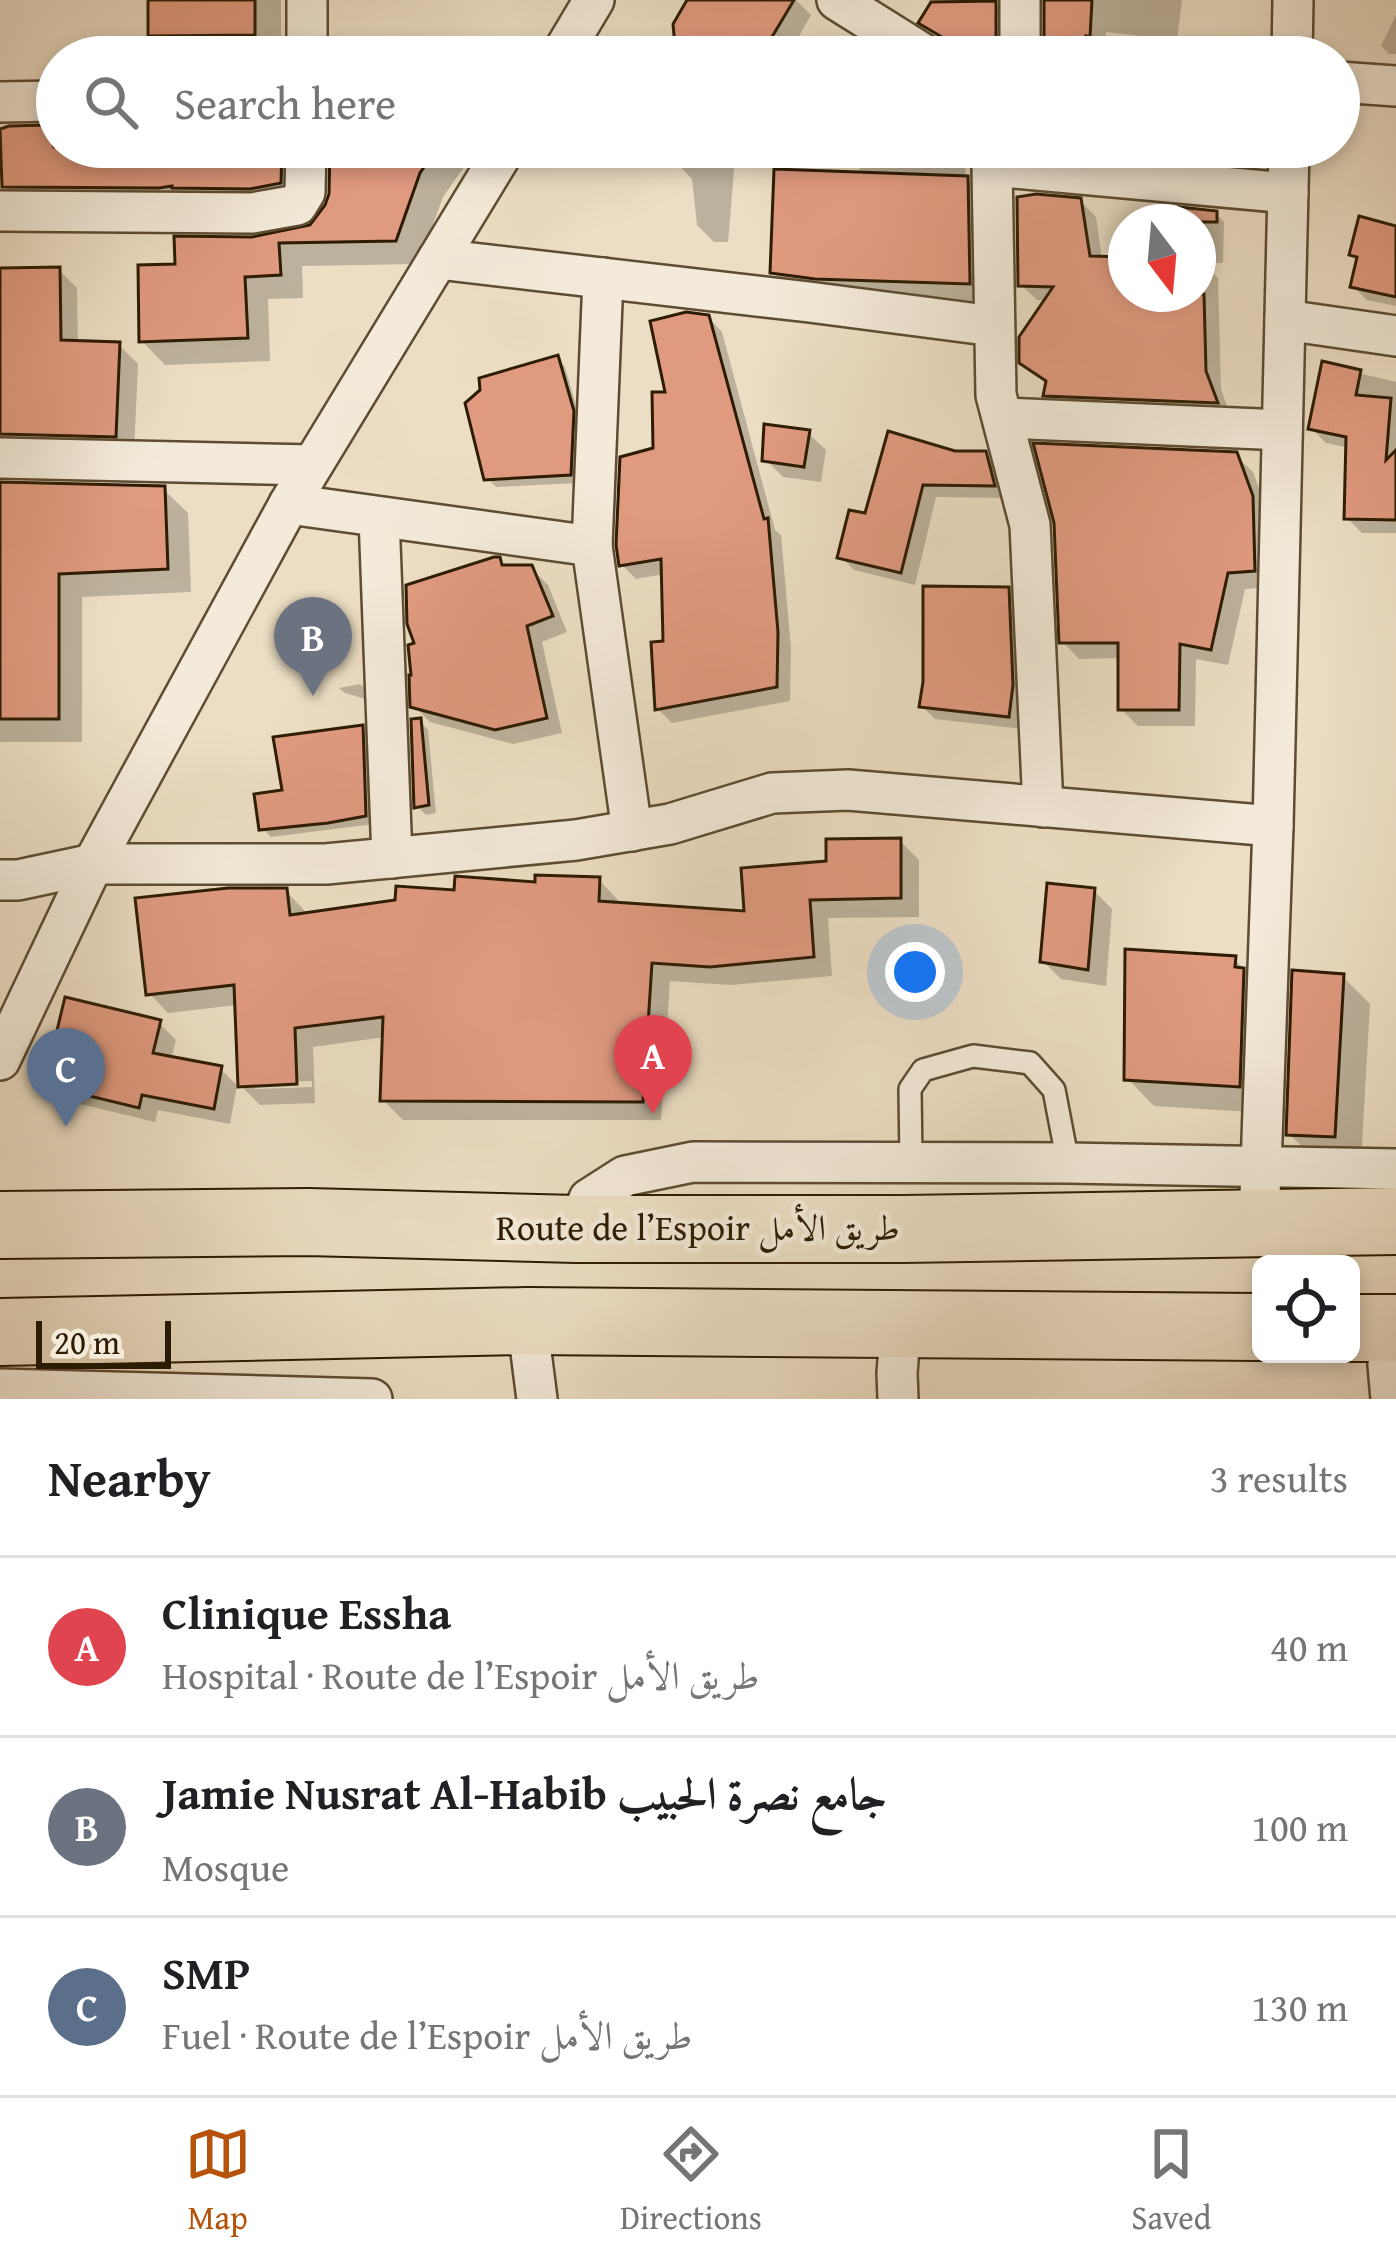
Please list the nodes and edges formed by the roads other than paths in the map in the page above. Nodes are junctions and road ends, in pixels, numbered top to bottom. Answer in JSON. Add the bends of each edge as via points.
{"nodes":[{"id":1,"x":308,"y":0,"type":"edge"},
{"id":2,"x":594,"y":0,"type":"edge"},
{"id":3,"x":837,"y":0,"type":"edge"},
{"id":4,"x":1020,"y":0,"type":"edge"},
{"id":5,"x":1293,"y":0,"type":"edge"},
{"id":6,"x":307,"y":36,"type":"edge"},
{"id":7,"x":573,"y":36,"type":"edge"},
{"id":8,"x":894,"y":36,"type":"edge"},
{"id":9,"x":1020,"y":36,"type":"edge"},
{"id":10,"x":1292,"y":36,"type":"edge"},
{"id":11,"x":1360,"y":83,"type":"edge"},
{"id":12,"x":1396,"y":86,"type":"edge"},
{"id":13,"x":36,"y":101,"type":"edge"},
{"id":14,"x":0,"y":102,"type":"edge"},
{"id":15,"x":306,"y":168,"type":"edge"},
{"id":16,"x":493,"y":168,"type":"edge"},
{"id":17,"x":992,"y":168,"type":"edge"},
{"id":18,"x":1014,"y":168,"type":"edge"},
{"id":19,"x":1072,"y":168,"type":"edge"},
{"id":20,"x":1289,"y":168,"type":"edge"},
{"id":21,"x":1079,"y":174,"type":"junction"},
{"id":22,"x":1288,"y":193,"type":"junction"},
{"id":23,"x":0,"y":211,"type":"edge"},
{"id":24,"x":438,"y":259,"type":"junction"},
{"id":25,"x":603,"y":278,"type":"junction"},
{"id":26,"x":1285,"y":320,"type":"junction"},
{"id":27,"x":994,"y":326,"type":"junction"},
{"id":28,"x":1396,"y":336,"type":"edge"},
{"id":29,"x":1003,"y":418,"type":"junction"},
{"id":30,"x":1282,"y":430,"type":"junction"},
{"id":31,"x":0,"y":458,"type":"edge"},
{"id":32,"x":313,"y":465,"type":"junction"},
{"id":33,"x":289,"y":505,"type":"junction"},
{"id":34,"x":379,"y":517,"type":"junction"},
{"id":35,"x":592,"y":546,"type":"junction"},
{"id":36,"x":1043,"y":807,"type":"junction"},
{"id":37,"x":1273,"y":826,"type":"junction"},
{"id":38,"x":632,"y":831,"type":"junction"},
{"id":39,"x":392,"y":858,"type":"junction"},
{"id":40,"x":94,"y":865,"type":"junction"},
{"id":41,"x":0,"y":880,"type":"edge"},
{"id":42,"x":0,"y":1060,"type":"edge"},
{"id":43,"x":907,"y":1162,"type":"junction"},
{"id":44,"x":1068,"y":1162,"type":"junction"},
{"id":45,"x":1396,"y":1168,"type":"edge"},
{"id":46,"x":1261,"y":1196,"type":"junction"},
{"id":47,"x":1396,"y":1221,"type":"edge"},
{"id":48,"x":0,"y":1225,"type":"edge"},
{"id":49,"x":904,"y":1228,"type":"junction"},
{"id":50,"x":576,"y":1229,"type":"junction"},
{"id":51,"x":527,"y":1321,"type":"junction"},
{"id":52,"x":901,"y":1323,"type":"junction"},
{"id":53,"x":1252,"y":1327,"type":"edge"},
{"id":54,"x":1379,"y":1328,"type":"edge"},
{"id":55,"x":0,"y":1332,"type":"edge"},
{"id":56,"x":0,"y":1390,"type":"edge"},
{"id":57,"x":372,"y":1399,"type":"edge"},
{"id":58,"x":538,"y":1399,"type":"edge"},
{"id":59,"x":898,"y":1399,"type":"edge"},
{"id":60,"x":1393,"y":1399,"type":"edge"}],
"edges":[{"from":1,"to":6,"type":"street"},
{"from":2,"to":7,"type":"street"},
{"from":3,"to":8,"type":"street"},
{"from":4,"to":9,"type":"street"},
{"from":5,"to":10,"type":"street"},
{"from":11,"to":12,"type":"street"},
{"from":13,"to":14,"type":"street"},
{"from":15,"to":23,"type":"street","via":[[297,205],[252,213]]},
{"from":16,"to":24,"type":"street"},
{"from":17,"to":27,"type":"street"},
{"from":18,"to":21,"type":"street"},
{"from":19,"to":21,"type":"street"},
{"from":20,"to":22,"type":"street"},
{"from":21,"to":22,"type":"street"},
{"from":22,"to":26,"type":"street"},
{"from":24,"to":25,"type":"street"},
{"from":24,"to":32,"type":"street"},
{"from":25,"to":27,"type":"street"},
{"from":25,"to":35,"type":"street"},
{"from":26,"to":28,"type":"street"},
{"from":26,"to":30,"type":"street"},
{"from":27,"to":29,"type":"street"},
{"from":29,"to":30,"type":"street"},
{"from":29,"to":36,"type":"street","via":[[1030,525]]},
{"from":30,"to":37,"type":"street"},
{"from":31,"to":32,"type":"street"},
{"from":32,"to":33,"type":"street"},
{"from":33,"to":34,"type":"street"},
{"from":33,"to":40,"type":"street"},
{"from":34,"to":35,"type":"street"},
{"from":34,"to":39,"type":"street"},
{"from":35,"to":38,"type":"street"},
{"from":36,"to":37,"type":"street"},
{"from":36,"to":38,"type":"street","via":[[848,790],[772,793]]},
{"from":37,"to":46,"type":"street"},
{"from":38,"to":39,"type":"street"},
{"from":39,"to":40,"type":"street"},
{"from":40,"to":41,"type":"street"},
{"from":40,"to":42,"type":"street"},
{"from":43,"to":44,"type":"street"},
{"from":43,"to":44,"type":"lane","via":[[910,1089],[923,1070],[973,1056],[1030,1063],[1054,1090]]},
{"from":43,"to":49,"type":"street"},
{"from":43,"to":50,"type":"street","via":[[693,1162],[625,1177],[589,1199]]},
{"from":44,"to":46,"type":"street"},
{"from":45,"to":46,"type":"street"},
{"from":46,"to":47,"type":"highway","name":"Route de l’Espoir طريق الأمل"},
{"from":46,"to":49,"type":"highway","name":"Route de l’Espoir طريق الأمل"},
{"from":48,"to":50,"type":"highway","name":"Route de l’Espoir طريق الأمل"},
{"from":49,"to":50,"type":"highway","name":"Route de l’Espoir طريق الأمل"},
{"from":51,"to":52,"type":"highway"},
{"from":51,"to":55,"type":"highway"},
{"from":51,"to":58,"type":"street"},
{"from":52,"to":53,"type":"highway"},
{"from":52,"to":59,"type":"street"},
{"from":54,"to":60,"type":"street"},
{"from":56,"to":57,"type":"street"}]}
